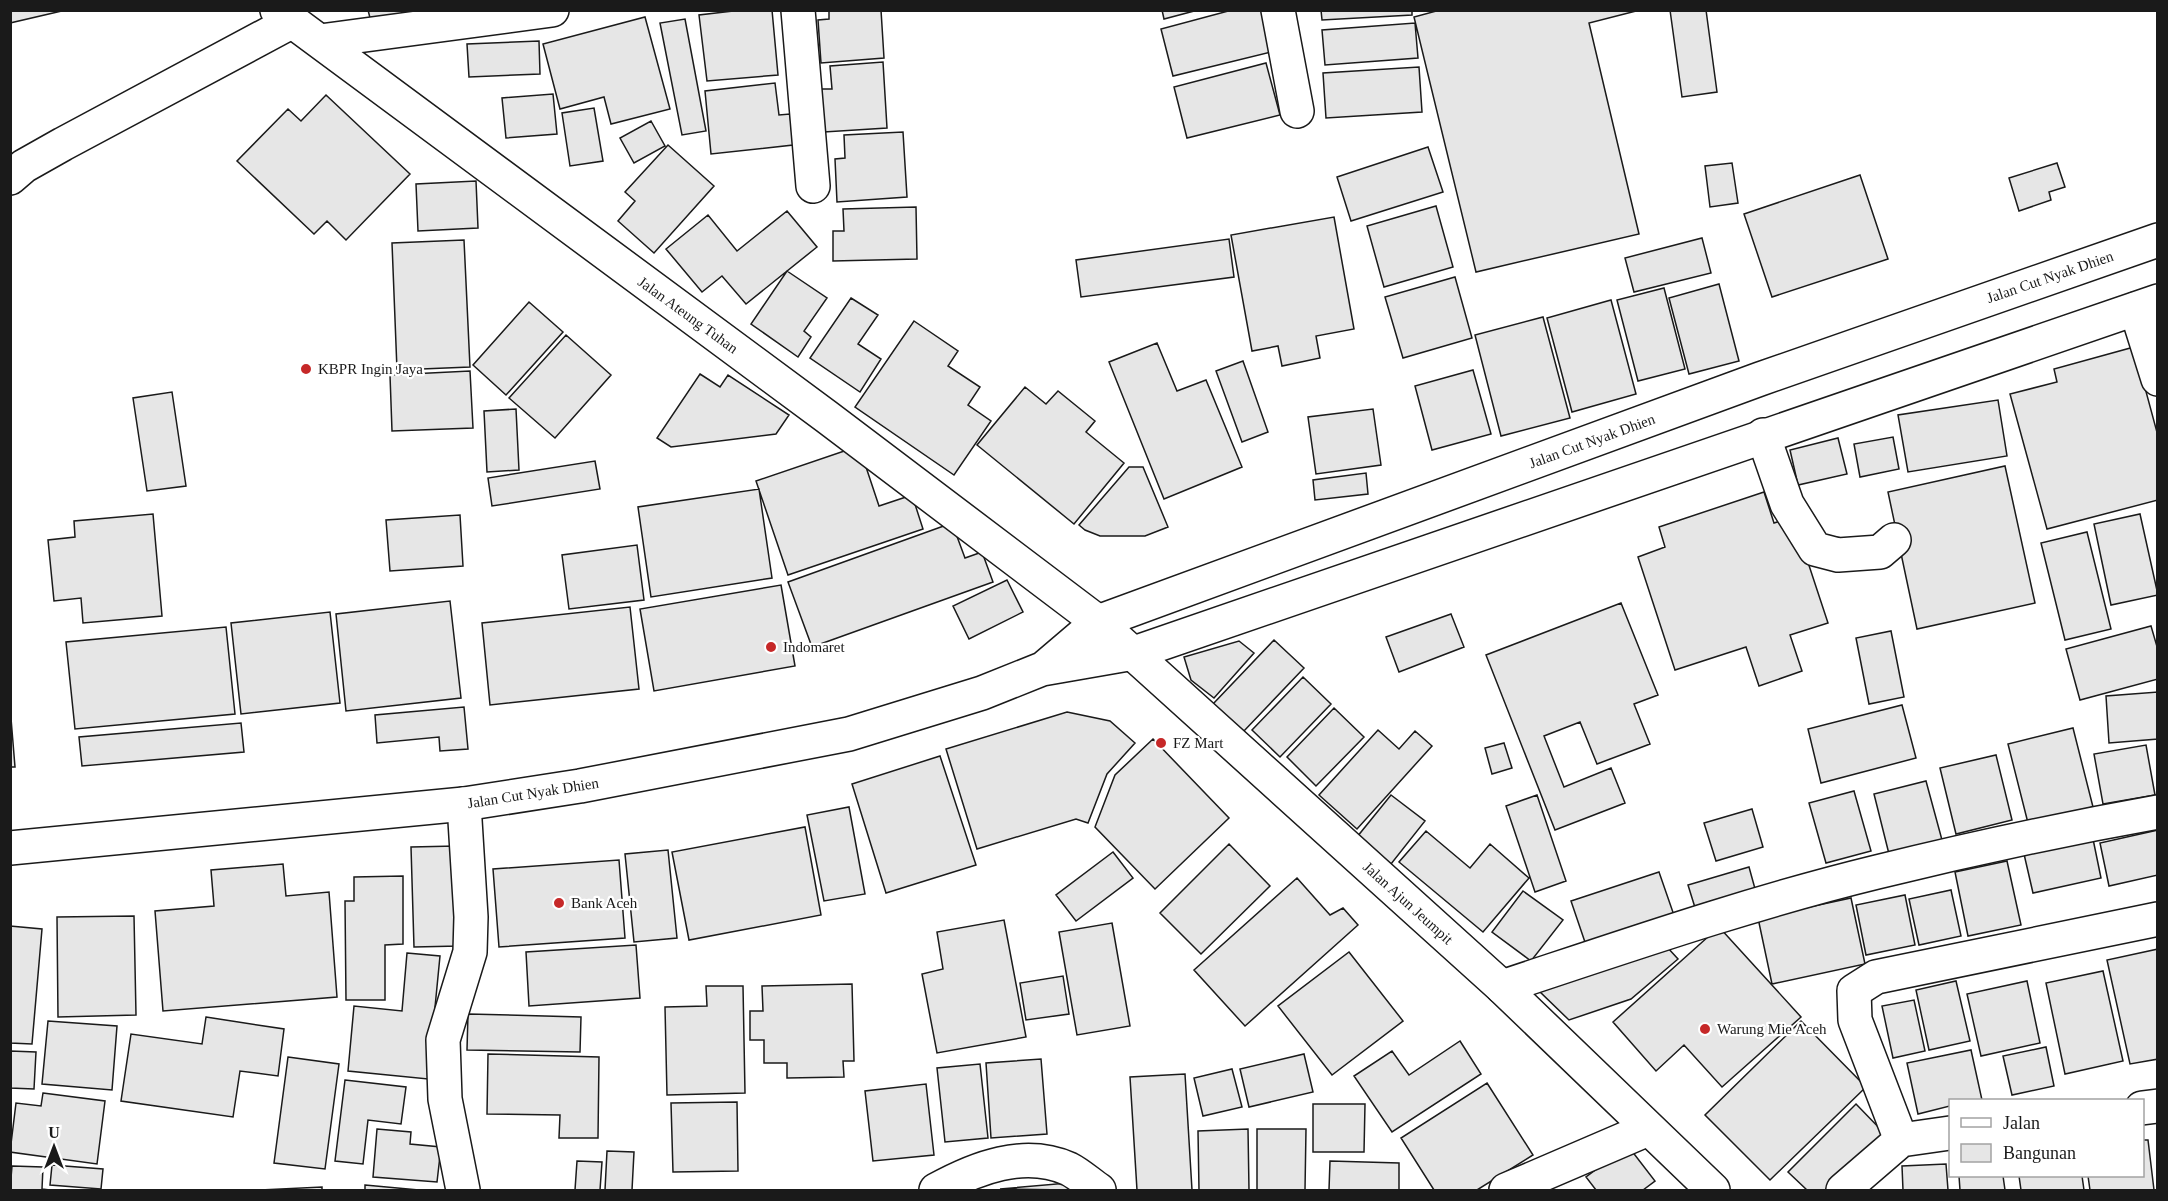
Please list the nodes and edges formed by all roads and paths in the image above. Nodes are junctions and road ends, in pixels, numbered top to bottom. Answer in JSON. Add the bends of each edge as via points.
{"nodes":[{"id":1,"x":798,"y":10,"type":"edge"},
{"id":2,"x":1278,"y":10,"type":"edge"},
{"id":3,"x":531,"y":12,"type":"edge"},
{"id":4,"x":285,"y":16,"type":"edge"},
{"id":5,"x":320,"y":41,"type":"junction"},
{"id":6,"x":1297,"y":111,"type":"dead end"},
{"id":7,"x":10,"y":178,"type":"edge"},
{"id":8,"x":813,"y":186,"type":"dead end"},
{"id":9,"x":2157,"y":240,"type":"edge"},
{"id":10,"x":2147,"y":305,"type":"edge"},
{"id":11,"x":2157,"y":379,"type":"edge"},
{"id":12,"x":1763,"y":435,"type":"junction"},
{"id":13,"x":1894,"y":540,"type":"dead end"},
{"id":14,"x":1098,"y":622,"type":"junction"},
{"id":15,"x":1134,"y":653,"type":"junction"},
{"id":16,"x":1042,"y":669,"type":"junction"},
{"id":17,"x":464,"y":804,"type":"junction"},
{"id":18,"x":2157,"y":812,"type":"edge"},
{"id":19,"x":10,"y":848,"type":"edge"},
{"id":20,"x":2157,"y":919,"type":"edge"},
{"id":21,"x":1502,"y":987,"type":"junction"},
{"id":22,"x":1648,"y":1129,"type":"junction"},
{"id":23,"x":1949,"y":1133,"type":"edge"},
{"id":24,"x":1901,"y":1140,"type":"junction"},
{"id":25,"x":463,"y":1191,"type":"edge"},
{"id":26,"x":936,"y":1191,"type":"edge"},
{"id":27,"x":1100,"y":1191,"type":"edge"},
{"id":28,"x":1506,"y":1191,"type":"edge"},
{"id":29,"x":1713,"y":1191,"type":"edge"},
{"id":30,"x":1843,"y":1191,"type":"edge"}],
"edges":[{"from":1,"to":8,"type":"main road"},
{"from":2,"to":6,"type":"main road"},
{"from":3,"to":5,"type":"main road"},
{"from":4,"to":5,"type":"main road","name":"Jalan Ateung Tuhan"},
{"from":4,"to":7,"type":"main road","via":[[24,166]]},
{"from":5,"to":14,"type":"main road","name":"Jalan Ateung Tuhan"},
{"from":9,"to":14,"type":"main road","name":"Jalan Cut Nyak Dhien","via":[[1749,383]]},
{"from":10,"to":11,"type":"main road"},
{"from":10,"to":12,"type":"main road","name":"Jalan Cut Nyak Dhien"},
{"from":12,"to":13,"type":"main road","via":[[1787,504],[1815,549],[1838,555],[1880,552]]},
{"from":12,"to":15,"type":"main road","name":"Jalan Cut Nyak Dhien"},
{"from":14,"to":15,"type":"main road","name":"Jalan Ajun Jeumpit"},
{"from":14,"to":16,"type":"main road","name":"Jalan Cut Nyak Dhien"},
{"from":15,"to":16,"type":"main road","name":"Jalan Cut Nyak Dhien"},
{"from":15,"to":21,"type":"main road","name":"Jalan Ajun Jeumpit"},
{"from":16,"to":17,"type":"main road","name":"Jalan Cut Nyak Dhien","via":[[982,693],[849,734],[580,786]]},
{"from":17,"to":19,"type":"main road","name":"Jalan Cut Nyak Dhien"},
{"from":17,"to":25,"type":"main road","via":[[470,952],[443,1040],[445,1099]]},
{"from":18,"to":21,"type":"main road","via":[[1875,872],[1674,930]]},
{"from":20,"to":24,"type":"main road","via":[[1876,977],[1854,991],[1855,1020]]},
{"from":21,"to":22,"type":"main road","name":"Jalan Ajun Jeumpit"},
{"from":22,"to":28,"type":"main road"},
{"from":22,"to":29,"type":"main road","name":"Jalan Ajun Jeumpit"},
{"from":23,"to":24,"type":"main road"},
{"from":24,"to":30,"type":"main road"},
{"from":26,"to":27,"type":"main road","via":[[1005,1161],[1037,1161],[1068,1169]]}]}
